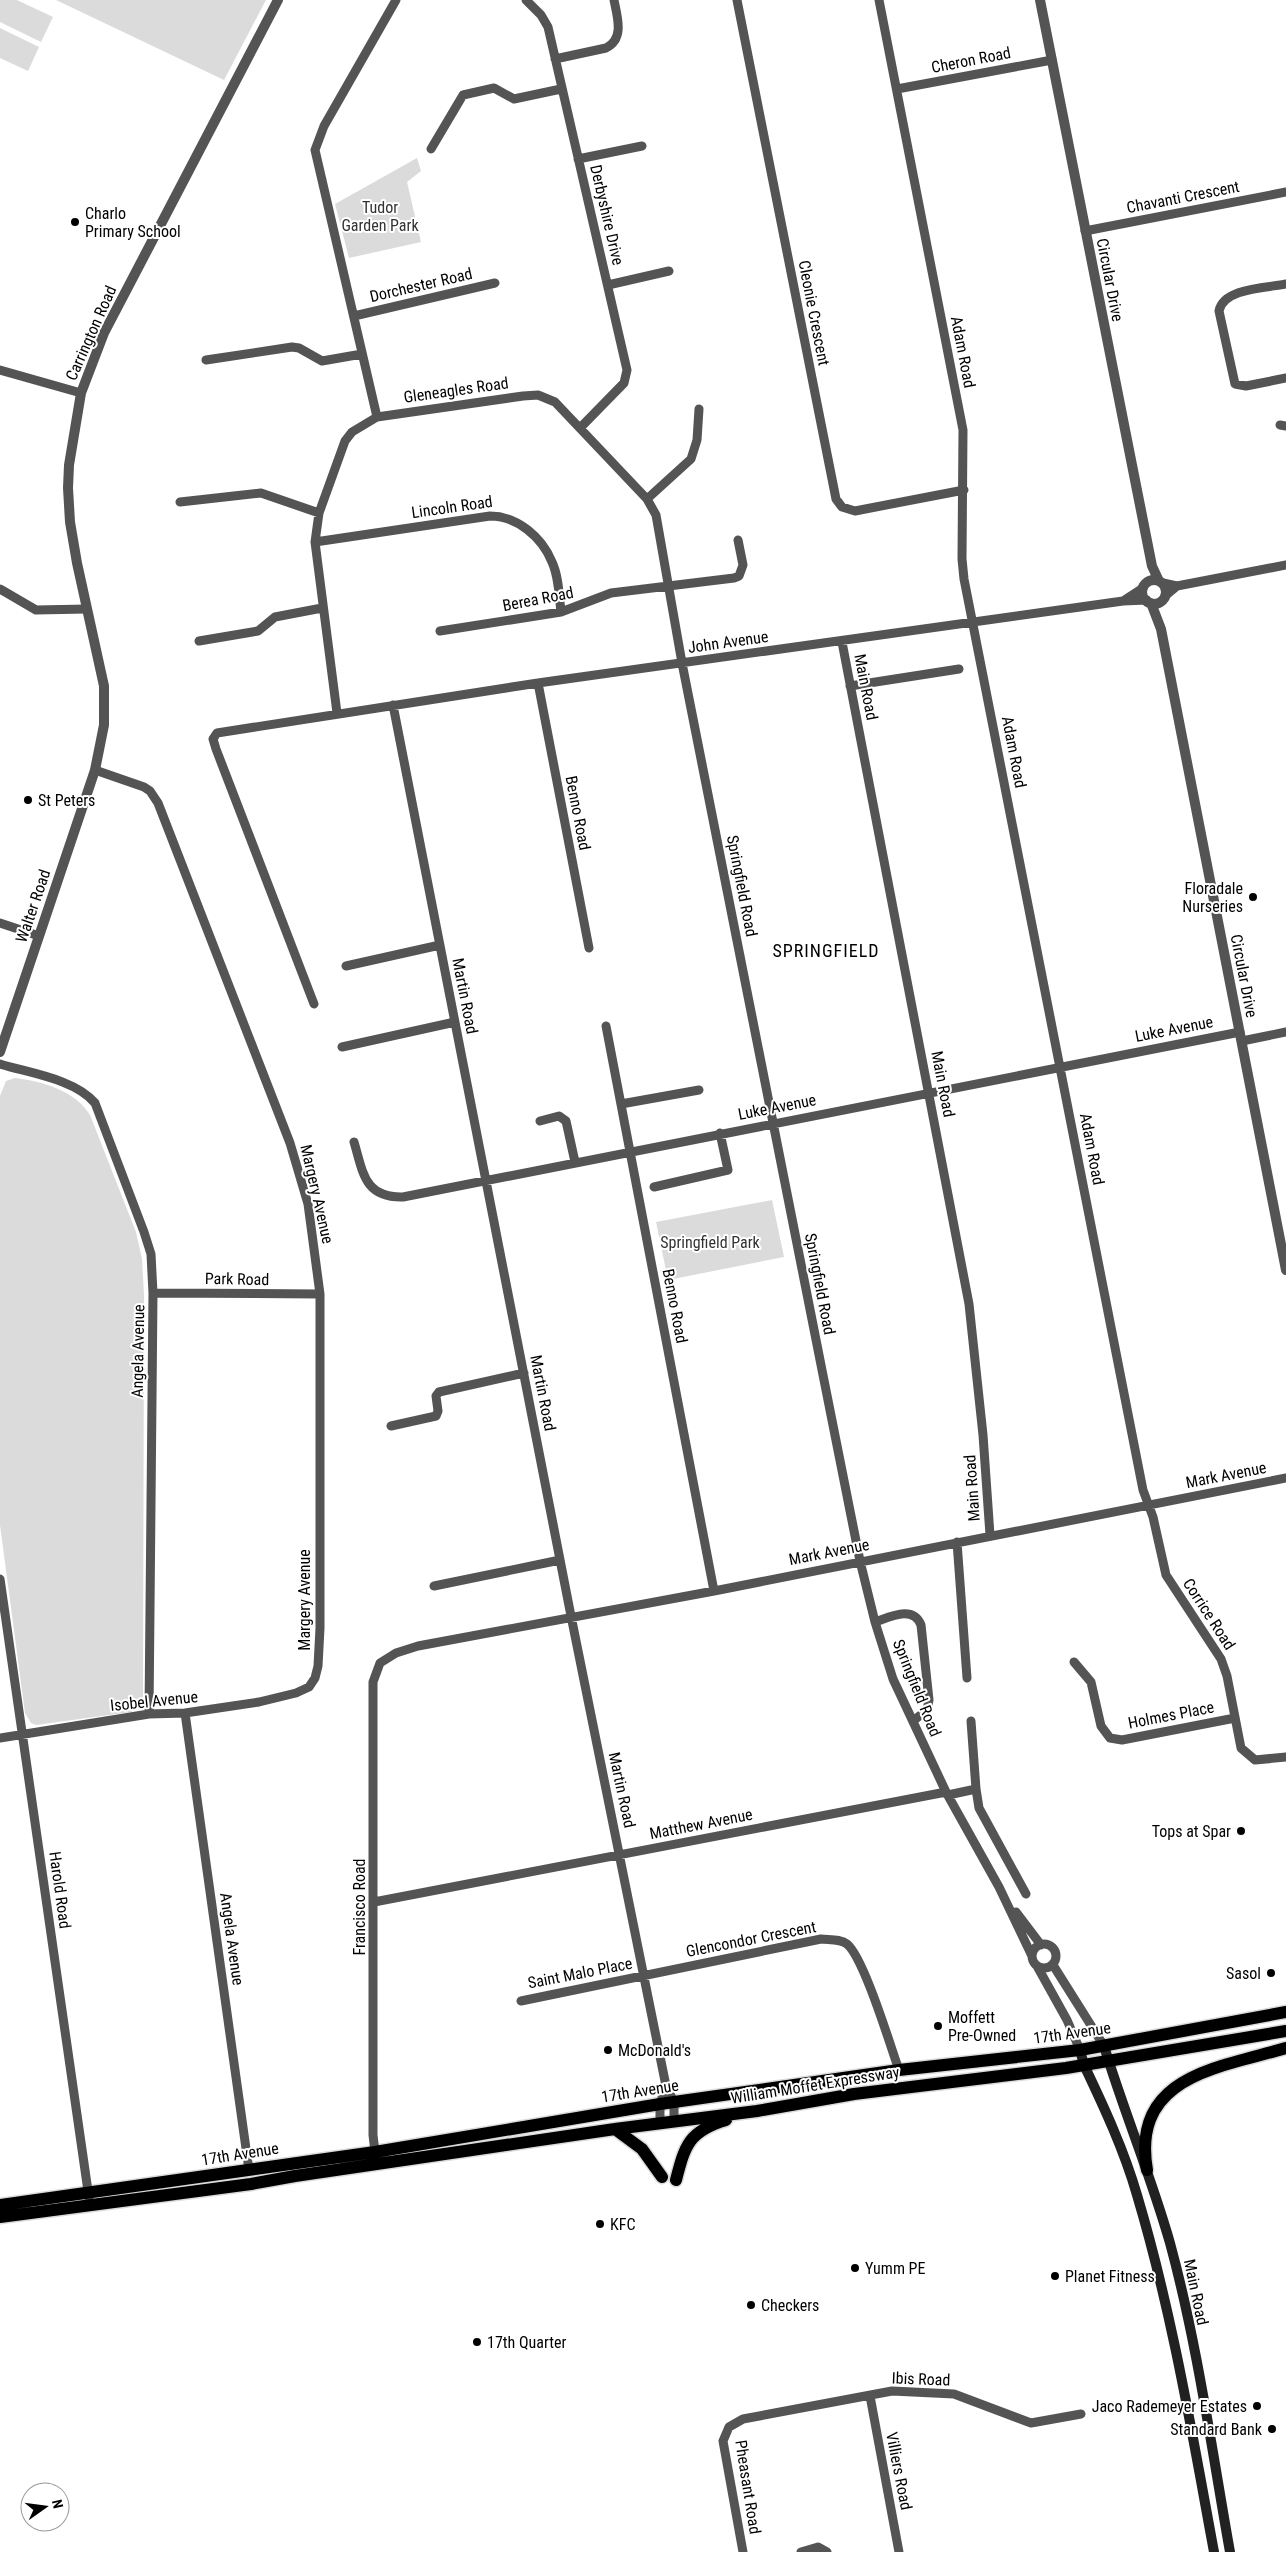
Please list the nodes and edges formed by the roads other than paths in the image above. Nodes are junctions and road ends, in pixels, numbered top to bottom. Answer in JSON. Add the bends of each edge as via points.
{"nodes":[{"id":1,"x":278,"y":0,"type":"edge"},
{"id":2,"x":396,"y":0,"type":"edge"},
{"id":3,"x":526,"y":0,"type":"edge"},
{"id":4,"x":614,"y":0,"type":"edge"},
{"id":5,"x":737,"y":0,"type":"edge"},
{"id":6,"x":879,"y":0,"type":"edge"},
{"id":7,"x":1040,"y":0,"type":"edge"},
{"id":8,"x":555,"y":59,"type":"junction"},
{"id":9,"x":1052,"y":60,"type":"junction"},
{"id":10,"x":561,"y":89,"type":"junction"},
{"id":11,"x":897,"y":89,"type":"junction"},
{"id":12,"x":642,"y":146,"type":"dead end"},
{"id":13,"x":431,"y":149,"type":"dead end"},
{"id":14,"x":578,"y":159,"type":"junction"},
{"id":15,"x":1286,"y":192,"type":"edge"},
{"id":16,"x":1085,"y":231,"type":"junction"},
{"id":17,"x":669,"y":271,"type":"dead end"},
{"id":18,"x":495,"y":283,"type":"dead end"},
{"id":19,"x":1286,"y":284,"type":"edge"},
{"id":20,"x":608,"y":285,"type":"junction"},
{"id":21,"x":354,"y":316,"type":"junction"},
{"id":22,"x":362,"y":354,"type":"junction"},
{"id":23,"x":206,"y":360,"type":"dead end"},
{"id":24,"x":0,"y":370,"type":"edge"},
{"id":25,"x":1286,"y":378,"type":"edge"},
{"id":26,"x":81,"y":393,"type":"junction"},
{"id":27,"x":699,"y":409,"type":"dead end"},
{"id":28,"x":376,"y":417,"type":"junction"},
{"id":29,"x":580,"y":428,"type":"junction"},
{"id":30,"x":964,"y":490,"type":"junction"},
{"id":31,"x":647,"y":499,"type":"junction"},
{"id":32,"x":180,"y":502,"type":"dead end"},
{"id":33,"x":319,"y":513,"type":"junction"},
{"id":34,"x":738,"y":540,"type":"dead end"},
{"id":35,"x":314,"y":542,"type":"junction"},
{"id":36,"x":1286,"y":565,"type":"edge"},
{"id":37,"x":1152,"y":566,"type":"junction"},
{"id":38,"x":1161,"y":582,"type":"junction"},
{"id":39,"x":669,"y":586,"type":"junction"},
{"id":40,"x":1144,"y":586,"type":"junction"},
{"id":41,"x":1177,"y":586,"type":"junction"},
{"id":42,"x":0,"y":589,"type":"edge"},
{"id":43,"x":1164,"y":597,"type":"junction"},
{"id":44,"x":1123,"y":601,"type":"junction"},
{"id":45,"x":1149,"y":602,"type":"junction"},
{"id":46,"x":322,"y":608,"type":"junction"},
{"id":47,"x":87,"y":609,"type":"junction"},
{"id":48,"x":561,"y":612,"type":"junction"},
{"id":49,"x":974,"y":623,"type":"junction"},
{"id":50,"x":1161,"y":629,"type":"junction"},
{"id":51,"x":440,"y":631,"type":"dead end"},
{"id":52,"x":199,"y":641,"type":"dead end"},
{"id":53,"x":842,"y":642,"type":"junction"},
{"id":54,"x":682,"y":663,"type":"junction"},
{"id":55,"x":959,"y":669,"type":"dead end"},
{"id":56,"x":538,"y":683,"type":"junction"},
{"id":57,"x":850,"y":686,"type":"junction"},
{"id":58,"x":393,"y":705,"type":"junction"},
{"id":59,"x":337,"y":713,"type":"junction"},
{"id":60,"x":95,"y":770,"type":"junction"},
{"id":61,"x":0,"y":923,"type":"edge"},
{"id":62,"x":39,"y":936,"type":"junction"},
{"id":63,"x":440,"y":945,"type":"junction"},
{"id":64,"x":589,"y":948,"type":"dead end"},
{"id":65,"x":346,"y":966,"type":"dead end"},
{"id":66,"x":314,"y":1004,"type":"dead end"},
{"id":67,"x":455,"y":1022,"type":"junction"},
{"id":68,"x":606,"y":1026,"type":"dead end"},
{"id":69,"x":1286,"y":1032,"type":"edge"},
{"id":70,"x":1241,"y":1036,"type":"junction"},
{"id":71,"x":342,"y":1047,"type":"dead end"},
{"id":72,"x":0,"y":1052,"type":"edge"},
{"id":73,"x":0,"y":1064,"type":"edge"},
{"id":74,"x":1060,"y":1066,"type":"junction"},
{"id":75,"x":699,"y":1090,"type":"dead end"},
{"id":76,"x":929,"y":1092,"type":"junction"},
{"id":77,"x":621,"y":1104,"type":"junction"},
{"id":78,"x":540,"y":1121,"type":"dead end"},
{"id":79,"x":774,"y":1123,"type":"junction"},
{"id":80,"x":720,"y":1133,"type":"junction"},
{"id":81,"x":354,"y":1142,"type":"dead end"},
{"id":82,"x":630,"y":1151,"type":"junction"},
{"id":83,"x":574,"y":1162,"type":"junction"},
{"id":84,"x":486,"y":1179,"type":"junction"},
{"id":85,"x":654,"y":1186,"type":"dead end"},
{"id":86,"x":1286,"y":1270,"type":"edge"},
{"id":87,"x":153,"y":1293,"type":"junction"},
{"id":88,"x":320,"y":1294,"type":"junction"},
{"id":89,"x":524,"y":1373,"type":"junction"},
{"id":90,"x":391,"y":1426,"type":"dead end"},
{"id":91,"x":1286,"y":1478,"type":"edge"},
{"id":92,"x":1149,"y":1506,"type":"junction"},
{"id":93,"x":990,"y":1535,"type":"junction"},
{"id":94,"x":957,"y":1542,"type":"junction"},
{"id":95,"x":560,"y":1560,"type":"junction"},
{"id":96,"x":860,"y":1561,"type":"junction"},
{"id":97,"x":0,"y":1579,"type":"edge"},
{"id":98,"x":434,"y":1586,"type":"dead end"},
{"id":99,"x":714,"y":1591,"type":"junction"},
{"id":100,"x":571,"y":1616,"type":"junction"},
{"id":101,"x":875,"y":1622,"type":"junction"},
{"id":102,"x":1074,"y":1662,"type":"dead end"},
{"id":103,"x":380,"y":1663,"type":"joint"},
{"id":104,"x":967,"y":1678,"type":"dead end"},
{"id":105,"x":309,"y":1687,"type":"joint"},
{"id":106,"x":185,"y":1713,"type":"junction"},
{"id":107,"x":149,"y":1714,"type":"junction"},
{"id":108,"x":1235,"y":1718,"type":"junction"},
{"id":109,"x":913,"y":1721,"type":"junction"},
{"id":110,"x":971,"y":1721,"type":"dead end"},
{"id":111,"x":22,"y":1734,"type":"junction"},
{"id":112,"x":0,"y":1738,"type":"edge"},
{"id":113,"x":1286,"y":1757,"type":"edge"},
{"id":114,"x":976,"y":1789,"type":"junction"},
{"id":115,"x":947,"y":1794,"type":"junction"},
{"id":116,"x":620,"y":1854,"type":"junction"},
{"id":117,"x":999,"y":1886,"type":"junction"},
{"id":118,"x":1026,"y":1894,"type":"dead end"},
{"id":119,"x":374,"y":1902,"type":"junction"},
{"id":120,"x":1041,"y":1944,"type":"junction"},
{"id":121,"x":1032,"y":1956,"type":"junction"},
{"id":122,"x":1053,"y":1965,"type":"junction"},
{"id":123,"x":1037,"y":1966,"type":"junction"},
{"id":124,"x":644,"y":1976,"type":"junction"},
{"id":125,"x":521,"y":2000,"type":"dead end"},
{"id":126,"x":1286,"y":2012,"type":"edge"},
{"id":127,"x":1286,"y":2031,"type":"edge"},
{"id":128,"x":1104,"y":2046,"type":"junction"},
{"id":129,"x":1286,"y":2048,"type":"edge"},
{"id":130,"x":1080,"y":2050,"type":"junction"},
{"id":131,"x":1109,"y":2060,"type":"junction"},
{"id":132,"x":1084,"y":2065,"type":"junction"},
{"id":133,"x":899,"y":2070,"type":"junction"},
{"id":134,"x":666,"y":2086,"type":"junction"},
{"id":135,"x":674,"y":2102,"type":"junction"},
{"id":136,"x":660,"y":2104,"type":"junction"},
{"id":137,"x":757,"y":2111,"type":"junction"},
{"id":138,"x":674,"y":2122,"type":"junction"},
{"id":139,"x":660,"y":2124,"type":"junction"},
{"id":140,"x":615,"y":2129,"type":"junction"},
{"id":141,"x":375,"y":2152,"type":"junction"},
{"id":142,"x":249,"y":2170,"type":"junction"},
{"id":143,"x":348,"y":2170,"type":"joint"},
{"id":144,"x":1147,"y":2170,"type":"junction"},
{"id":145,"x":662,"y":2177,"type":"dead end"},
{"id":146,"x":676,"y":2180,"type":"dead end"},
{"id":147,"x":89,"y":2199,"type":"junction"},
{"id":148,"x":0,"y":2205,"type":"edge"},
{"id":149,"x":0,"y":2218,"type":"edge"},
{"id":150,"x":870,"y":2396,"type":"junction"},
{"id":151,"x":1081,"y":2414,"type":"dead end"},
{"id":152,"x":729,"y":2427,"type":"joint"},
{"id":153,"x":743,"y":2552,"type":"edge"},
{"id":154,"x":801,"y":2552,"type":"edge"},
{"id":155,"x":827,"y":2552,"type":"edge"},
{"id":156,"x":899,"y":2552,"type":"edge"},
{"id":157,"x":1214,"y":2552,"type":"edge"},
{"id":158,"x":1230,"y":2552,"type":"edge"}],
"edges":[{"from":1,"to":26,"type":"street","name":"Carrington Road","via":[[104,333]]},
{"from":2,"to":21,"type":"street","via":[[324,126],[315,150]]},
{"from":3,"to":8,"type":"street","name":"Derbyshire Drive","via":[[545,20]]},
{"from":4,"to":8,"type":"street","via":[[618,33],[613,43],[606,48]]},
{"from":5,"to":30,"type":"street","name":"Cleonie Crescent","via":[[836,499],[842,506],[855,511]]},
{"from":6,"to":11,"type":"street","name":"Adam Road"},
{"from":7,"to":9,"type":"street","name":"Circular Drive"},
{"from":8,"to":10,"type":"street","name":"Derbyshire Drive"},
{"from":9,"to":11,"type":"street","name":"Cheron Road"},
{"from":9,"to":16,"type":"street","name":"Circular Drive"},
{"from":10,"to":13,"type":"street","via":[[514,99],[494,88],[463,95]]},
{"from":10,"to":14,"type":"street","name":"Derbyshire Drive"},
{"from":11,"to":30,"type":"street","name":"Adam Road","via":[[962,422]]},
{"from":12,"to":14,"type":"street"},
{"from":14,"to":20,"type":"street","name":"Derbyshire Drive"},
{"from":15,"to":16,"type":"street","name":"Chavanti Crescent"},
{"from":16,"to":37,"type":"street","name":"Circular Drive"},
{"from":17,"to":20,"type":"street"},
{"from":18,"to":21,"type":"street","name":"Dorchester Road"},
{"from":19,"to":25,"type":"street","via":[[1229,295],[1221,303],[1219,311],[1235,384],[1249,386]]},
{"from":20,"to":29,"type":"street","name":"Derbyshire Drive","via":[[627,375],[624,383]]},
{"from":21,"to":22,"type":"street"},
{"from":22,"to":23,"type":"street","via":[[322,361],[292,347]]},
{"from":22,"to":28,"type":"street"},
{"from":24,"to":26,"type":"street"},
{"from":26,"to":47,"type":"street","name":"Carrington Road","via":[[68,488],[70,522]]},
{"from":27,"to":31,"type":"street","via":[[697,440],[691,459]]},
{"from":28,"to":29,"type":"street","name":"Gleneagles Road","via":[[538,395],[555,402]]},
{"from":28,"to":33,"type":"street","name":"Gleneagles Road","via":[[352,432],[345,441]]},
{"from":29,"to":31,"type":"street","name":"Gleneagles Road"},
{"from":30,"to":49,"type":"street","name":"Adam Road","via":[[962,559]]},
{"from":31,"to":39,"type":"street","name":"Gleneagles Road","via":[[656,516]]},
{"from":32,"to":33,"type":"street","via":[[261,493]]},
{"from":33,"to":35,"type":"street","name":"Gleneagles Road"},
{"from":34,"to":39,"type":"street","name":"Berea Road","via":[[743,565],[739,576]]},
{"from":35,"to":46,"type":"street","name":"Gleneagles Road"},
{"from":35,"to":48,"type":"street","name":"Lincoln Road","via":[[490,516],[512,518],[529,531],[549,555],[555,571]]},
{"from":36,"to":41,"type":"street"},
{"from":37,"to":38,"type":"street","name":"Circular Drive"},
{"from":37,"to":40,"type":"street","name":"Circular Drive"},
{"from":38,"to":40,"type":"street","via":[[1150,581]]},
{"from":38,"to":41,"type":"street"},
{"from":38,"to":43,"type":"street"},
{"from":39,"to":48,"type":"street","name":"Berea Road","via":[[602,595],[582,606]]},
{"from":39,"to":54,"type":"street","name":"Gleneagles Road"},
{"from":40,"to":44,"type":"street","name":"John Avenue"},
{"from":40,"to":45,"type":"street","via":[[1144,597]]},
{"from":41,"to":43,"type":"street"},
{"from":42,"to":47,"type":"street","via":[[36,610]]},
{"from":43,"to":45,"type":"street","via":[[1157,603]]},
{"from":43,"to":50,"type":"street","name":"Circular Drive"},
{"from":44,"to":45,"type":"street","name":"John Avenue"},
{"from":44,"to":49,"type":"street","name":"John Avenue"},
{"from":45,"to":50,"type":"street","name":"Circular Drive"},
{"from":46,"to":52,"type":"street","via":[[275,617],[258,631]]},
{"from":46,"to":59,"type":"street","name":"Gleneagles Road"},
{"from":47,"to":60,"type":"street","name":"Carrington Road","via":[[106,705]]},
{"from":48,"to":51,"type":"street","name":"Berea Road"},
{"from":49,"to":53,"type":"street","name":"John Avenue"},
{"from":49,"to":74,"type":"street","name":"Adam Road"},
{"from":50,"to":70,"type":"street","name":"Circular Drive"},
{"from":53,"to":54,"type":"street","name":"John Avenue"},
{"from":53,"to":57,"type":"street","name":"Main Road"},
{"from":54,"to":56,"type":"street","name":"John Avenue"},
{"from":54,"to":79,"type":"street","name":"Springfield Road"},
{"from":55,"to":57,"type":"street"},
{"from":56,"to":58,"type":"street","name":"John Avenue"},
{"from":56,"to":64,"type":"street","name":"Benno Road"},
{"from":57,"to":76,"type":"street","name":"Main Road"},
{"from":58,"to":59,"type":"street","name":"John Avenue"},
{"from":58,"to":63,"type":"street","name":"Martin Road"},
{"from":59,"to":66,"type":"street","name":"John Avenue","via":[[222,732],[213,739]]},
{"from":60,"to":62,"type":"street","name":"Walter Road"},
{"from":60,"to":88,"type":"street","name":"Margery Avenue","via":[[144,787],[158,803],[290,1143],[308,1204]]},
{"from":61,"to":62,"type":"street"},
{"from":62,"to":72,"type":"street","name":"Walter Road"},
{"from":63,"to":65,"type":"street"},
{"from":63,"to":67,"type":"street","name":"Martin Road"},
{"from":67,"to":71,"type":"street"},
{"from":67,"to":84,"type":"street","name":"Martin Road"},
{"from":68,"to":77,"type":"street","name":"Benno Road"},
{"from":69,"to":70,"type":"street","name":"Luke Avenue"},
{"from":70,"to":74,"type":"street","name":"Luke Avenue"},
{"from":70,"to":86,"type":"street","name":"Circular Drive"},
{"from":73,"to":87,"type":"street","name":"Angela Avenue","via":[[74,1086],[95,1103],[151,1254]]},
{"from":74,"to":76,"type":"street","name":"Luke Avenue"},
{"from":74,"to":92,"type":"street","name":"Adam Road","via":[[1140,1476]]},
{"from":75,"to":77,"type":"street"},
{"from":76,"to":79,"type":"street","name":"Luke Avenue"},
{"from":76,"to":93,"type":"street","name":"Main Road","via":[[975,1343]]},
{"from":77,"to":82,"type":"street","name":"Benno Road"},
{"from":78,"to":83,"type":"street","via":[[563,1117]]},
{"from":79,"to":80,"type":"street","name":"Luke Avenue"},
{"from":79,"to":96,"type":"street","name":"Springfield Road"},
{"from":80,"to":82,"type":"street","name":"Luke Avenue"},
{"from":80,"to":85,"type":"street","via":[[728,1170]]},
{"from":81,"to":84,"type":"street","name":"Luke Avenue","via":[[364,1177],[380,1195],[403,1197]]},
{"from":82,"to":83,"type":"street","name":"Luke Avenue"},
{"from":82,"to":99,"type":"street","name":"Benno Road"},
{"from":83,"to":84,"type":"street","name":"Luke Avenue"},
{"from":84,"to":89,"type":"street","name":"Martin Road"},
{"from":87,"to":88,"type":"street","name":"Park Road"},
{"from":87,"to":107,"type":"street","name":"Angela Avenue"},
{"from":88,"to":105,"type":"street","name":"Margery Avenue","via":[[320,1628],[318,1666]]},
{"from":89,"to":90,"type":"street","via":[[439,1392],[436,1416]]},
{"from":89,"to":95,"type":"street","name":"Martin Road"},
{"from":91,"to":92,"type":"street","name":"Mark Avenue"},
{"from":92,"to":93,"type":"street","name":"Mark Avenue"},
{"from":92,"to":108,"type":"street","name":"Corrice Road","via":[[1166,1576],[1221,1659]]},
{"from":93,"to":94,"type":"street","name":"Mark Avenue"},
{"from":94,"to":96,"type":"street","name":"Mark Avenue"},
{"from":94,"to":104,"type":"street"},
{"from":95,"to":98,"type":"street"},
{"from":95,"to":100,"type":"street","name":"Martin Road"},
{"from":96,"to":99,"type":"street","name":"Mark Avenue"},
{"from":96,"to":101,"type":"street","name":"Springfield Road"},
{"from":97,"to":111,"type":"street","name":"Harold Road"},
{"from":99,"to":100,"type":"street","name":"Mark Avenue"},
{"from":100,"to":103,"type":"street","name":"Mark Avenue","via":[[418,1646],[396,1653]]},
{"from":100,"to":116,"type":"street","name":"Martin Road"},
{"from":101,"to":109,"type":"street","name":"Springfield Road","via":[[894,1679]]},
{"from":101,"to":109,"type":"street","via":[[908,1613],[914,1615],[921,1625],[929,1700],[926,1710]]},
{"from":102,"to":108,"type":"street","name":"Holmes Place","via":[[1091,1682],[1104,1732],[1114,1740]]},
{"from":103,"to":119,"type":"street","name":"Francisco Road","via":[[373,1690]]},
{"from":105,"to":106,"type":"street","name":"Isobel Avenue","via":[[283,1697]]},
{"from":106,"to":107,"type":"street","name":"Isobel Avenue"},
{"from":106,"to":142,"type":"street","name":"Angela Avenue"},
{"from":107,"to":111,"type":"street","name":"Isobel Avenue"},
{"from":108,"to":113,"type":"street","name":"Corrice Road","via":[[1241,1748],[1249,1758],[1259,1761]]},
{"from":109,"to":115,"type":"street","name":"Springfield Road"},
{"from":110,"to":114,"type":"street"},
{"from":111,"to":112,"type":"street","name":"Isobel Avenue"},
{"from":111,"to":147,"type":"street","name":"Harold Road"},
{"from":114,"to":115,"type":"street","name":"Matthew Avenue"},
{"from":114,"to":118,"type":"street","via":[[979,1808]]},
{"from":115,"to":116,"type":"street","name":"Matthew Avenue"},
{"from":115,"to":117,"type":"street","name":"Springfield Road"},
{"from":116,"to":119,"type":"street","name":"Matthew Avenue"},
{"from":116,"to":124,"type":"street","name":"Martin Road"},
{"from":117,"to":120,"type":"street","name":"Springfield Road"},
{"from":117,"to":121,"type":"street","name":"Springfield Road"},
{"from":119,"to":141,"type":"street","name":"Francisco Road"},
{"from":120,"to":121,"type":"street"},
{"from":120,"to":122,"type":"street","via":[[1055,1951]]},
{"from":121,"to":123,"type":"street"},
{"from":122,"to":123,"type":"street","via":[[1045,1969]]},
{"from":122,"to":128,"type":"street"},
{"from":123,"to":130,"type":"street"},
{"from":124,"to":125,"type":"street","name":"Saint Malo Place"},
{"from":124,"to":133,"type":"street","name":"Glencondor Crescent","via":[[821,1940],[846,1943],[860,1963]]},
{"from":124,"to":134,"type":"street","name":"Martin Road"},
{"from":126,"to":128,"type":"main road","name":"17th Avenue"},
{"from":127,"to":131,"type":"main road","name":"William Moffet Expressway"},
{"from":128,"to":130,"type":"main road","name":"17th Avenue"},
{"from":128,"to":131,"type":"main road","name":"Main Road"},
{"from":129,"to":144,"type":"main road","via":[[1194,2076],[1171,2089],[1154,2108],[1146,2127]]},
{"from":130,"to":132,"type":"main road","name":"Main Road"},
{"from":130,"to":133,"type":"main road","name":"17th Avenue"},
{"from":131,"to":132,"type":"main road","name":"William Moffet Expressway"},
{"from":131,"to":144,"type":"main road","name":"Main Road"},
{"from":132,"to":137,"type":"main road","name":"William Moffet Expressway","via":[[854,2094]]},
{"from":132,"to":157,"type":"main road","name":"Main Road","via":[[1125,2159],[1150,2242]]},
{"from":133,"to":135,"type":"main road","name":"17th Avenue"},
{"from":134,"to":135,"type":"street","name":"Martin Road"},
{"from":134,"to":136,"type":"street","name":"Martin Road"},
{"from":135,"to":136,"type":"main road","name":"17th Avenue"},
{"from":135,"to":138,"type":"street"},
{"from":136,"to":139,"type":"street","name":"Martin Road"},
{"from":136,"to":141,"type":"main road","name":"17th Avenue"},
{"from":137,"to":138,"type":"main road","name":"William Moffet Expressway"},
{"from":137,"to":146,"type":"main road","via":[[718,2123],[693,2136],[682,2155]]},
{"from":138,"to":139,"type":"main road","name":"William Moffet Expressway"},
{"from":139,"to":140,"type":"main road","name":"William Moffet Expressway"},
{"from":140,"to":143,"type":"main road","name":"William Moffet Expressway"},
{"from":140,"to":145,"type":"main road","via":[[642,2149]]},
{"from":141,"to":142,"type":"main road","name":"17th Avenue"},
{"from":142,"to":147,"type":"main road","name":"17th Avenue"},
{"from":143,"to":147,"type":"main road","name":"17th Avenue"},
{"from":144,"to":158,"type":"main road","name":"Main Road","via":[[1174,2262],[1198,2373]]},
{"from":147,"to":148,"type":"main road","name":"17th Avenue"},
{"from":147,"to":149,"type":"main road","name":"17th Avenue"},
{"from":150,"to":151,"type":"street","name":"Ibis Road","via":[[892,2391],[954,2394],[1031,2423]]},
{"from":150,"to":152,"type":"street","name":"Ibis Road","via":[[751,2416]]},
{"from":150,"to":156,"type":"street","name":"Villiers Road"},
{"from":152,"to":153,"type":"street","name":"Pheasant Road","via":[[724,2441]]},
{"from":154,"to":155,"type":"street","via":[[818,2547]]}]}
